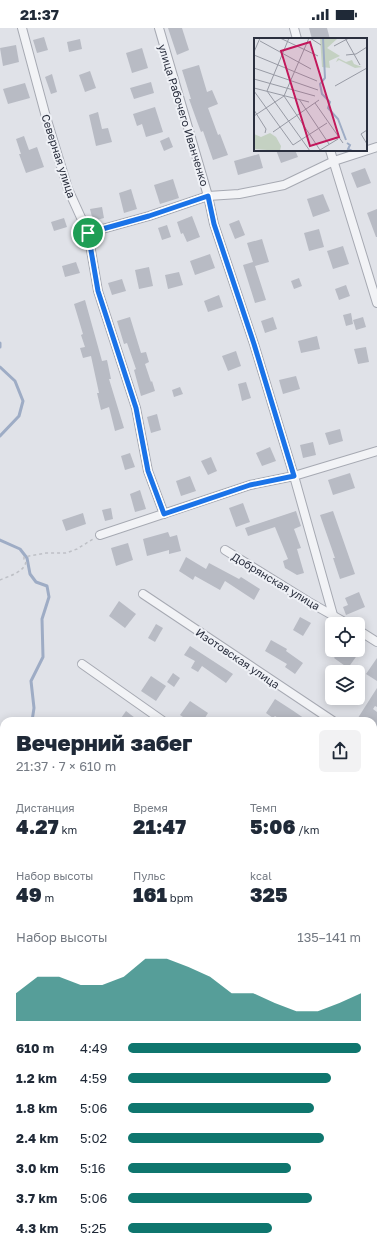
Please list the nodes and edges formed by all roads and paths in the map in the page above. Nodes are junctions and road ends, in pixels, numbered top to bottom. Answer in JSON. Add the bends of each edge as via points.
{"nodes":[{"id":1,"x":22,"y":28,"type":"edge"},
{"id":2,"x":159,"y":28,"type":"edge"},
{"id":3,"x":294,"y":28,"type":"edge"},
{"id":4,"x":297,"y":38,"type":"edge"},
{"id":5,"x":377,"y":147,"type":"edge"},
{"id":6,"x":367,"y":150,"type":"edge"},
{"id":7,"x":330,"y":151,"type":"edge"},
{"id":8,"x":365,"y":151,"type":"edge"},
{"id":9,"x":334,"y":161,"type":"junction"},
{"id":10,"x":208,"y":196,"type":"junction"},
{"id":11,"x":88,"y":233,"type":"junction"},
{"id":12,"x":377,"y":303,"type":"edge"},
{"id":13,"x":377,"y":451,"type":"edge"},
{"id":14,"x":294,"y":476,"type":"junction"},
{"id":15,"x":164,"y":514,"type":"junction"},
{"id":16,"x":100,"y":535,"type":"joint"},
{"id":17,"x":225,"y":550,"type":"dead end"},
{"id":18,"x":0,"y":580,"type":"edge"},
{"id":19,"x":143,"y":594,"type":"dead end"},
{"id":20,"x":333,"y":615,"type":"junction"},
{"id":21,"x":336,"y":617,"type":"edge"},
{"id":22,"x":365,"y":634,"type":"edge"},
{"id":23,"x":377,"y":642,"type":"edge"},
{"id":24,"x":82,"y":664,"type":"dead end"},
{"id":25,"x":157,"y":717,"type":"edge"},
{"id":26,"x":327,"y":717,"type":"edge"}],
"edges":[{"from":1,"to":11,"type":"street","name":"Северная улица","via":[[68,189]]},
{"from":2,"to":10,"type":"street","name":"улица Рабочего Иванченко"},
{"from":3,"to":4,"type":"street"},
{"from":5,"to":6,"type":"street"},
{"from":7,"to":9,"type":"street"},
{"from":8,"to":9,"type":"street"},
{"from":9,"to":10,"type":"street","via":[[284,185],[239,194]]},
{"from":9,"to":12,"type":"street"},
{"from":10,"to":11,"type":"street"},
{"from":10,"to":14,"type":"street","name":"улица Рабочего Иванченко","via":[[214,224]]},
{"from":11,"to":15,"type":"street","name":"Северная улица","via":[[98,291],[136,408],[148,471]]},
{"from":13,"to":14,"type":"street"},
{"from":14,"to":15,"type":"street","via":[[250,485]]},
{"from":14,"to":20,"type":"street","name":"улица Рабочего Иванченко"},
{"from":15,"to":16,"type":"street"},
{"from":16,"to":18,"type":"path","via":[[66,553],[24,557],[25,565],[20,571]]},
{"from":17,"to":20,"type":"street","name":"Добрянская улица"},
{"from":19,"to":26,"type":"street","name":"Изотовская улица"},
{"from":20,"to":21,"type":"street","name":"Добрянская улица"},
{"from":22,"to":23,"type":"street"},
{"from":24,"to":25,"type":"street"}]}
